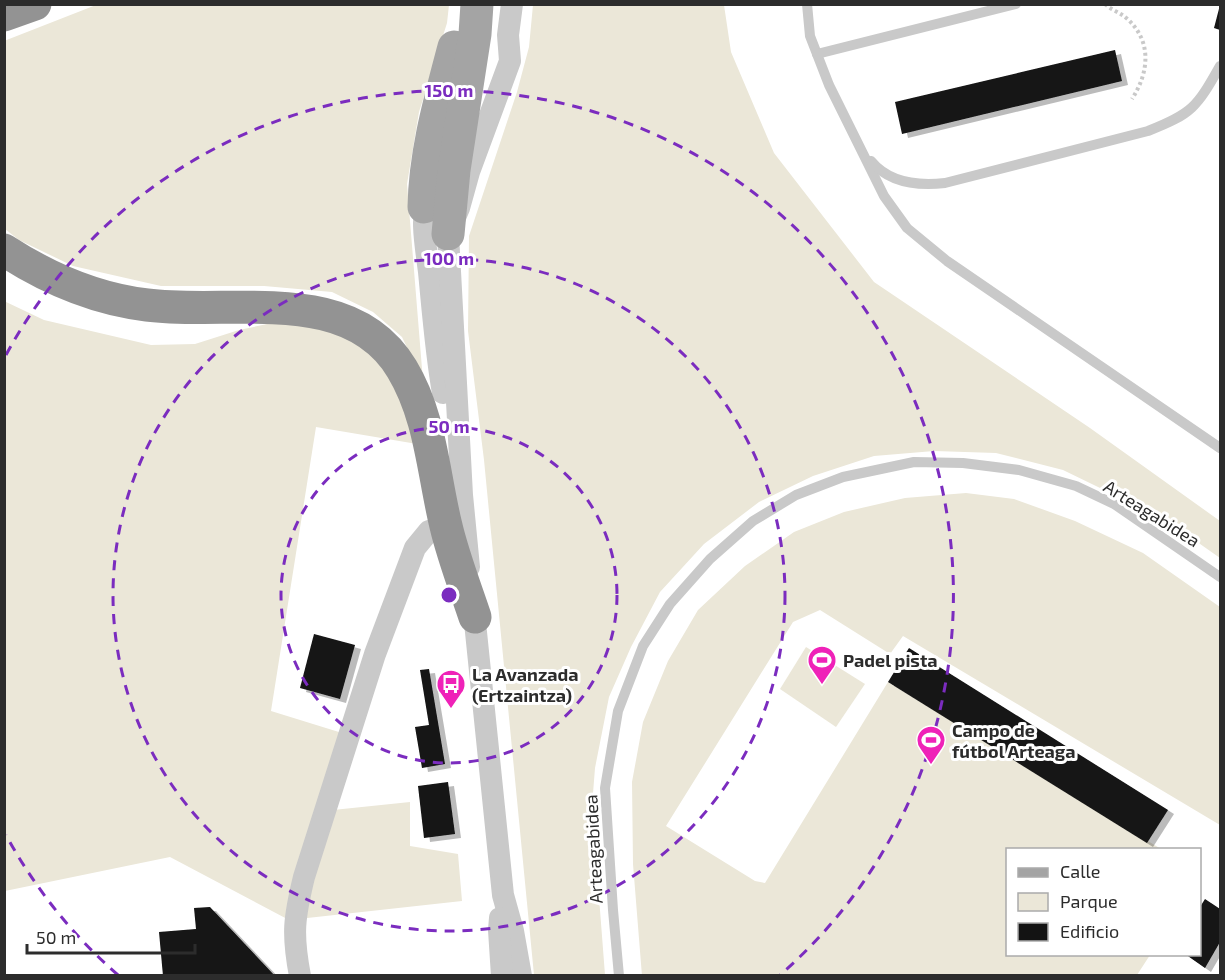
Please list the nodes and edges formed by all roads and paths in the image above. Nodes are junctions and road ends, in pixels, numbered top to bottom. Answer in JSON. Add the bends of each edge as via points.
{"nodes":[{"id":1,"x":35,"y":4,"type":"edge"},
{"id":2,"x":462,"y":4,"type":"edge"},
{"id":3,"x":477,"y":4,"type":"edge"},
{"id":4,"x":512,"y":4,"type":"edge"},
{"id":5,"x":807,"y":4,"type":"edge"},
{"id":6,"x":1016,"y":4,"type":"edge"},
{"id":7,"x":1105,"y":4,"type":"edge"},
{"id":8,"x":4,"y":15,"type":"edge"},
{"id":9,"x":508,"y":35,"type":"junction"},
{"id":10,"x":817,"y":54,"type":"junction"},
{"id":11,"x":1221,"y":66,"type":"edge"},
{"id":12,"x":1132,"y":99,"type":"dead end"},
{"id":13,"x":460,"y":127,"type":"junction"},
{"id":14,"x":858,"y":144,"type":"junction"},
{"id":15,"x":424,"y":207,"type":"junction"},
{"id":16,"x":448,"y":234,"type":"junction"},
{"id":17,"x":4,"y":250,"type":"edge"},
{"id":18,"x":1221,"y":448,"type":"edge"},
{"id":19,"x":462,"y":495,"type":"junction"},
{"id":20,"x":446,"y":526,"type":"junction"},
{"id":21,"x":1221,"y":577,"type":"edge"},
{"id":22,"x":475,"y":617,"type":"junction"},
{"id":23,"x":503,"y":895,"type":"junction"},
{"id":24,"x":300,"y":975,"type":"edge"},
{"id":25,"x":502,"y":975,"type":"edge"},
{"id":26,"x":520,"y":975,"type":"edge"},
{"id":27,"x":619,"y":975,"type":"edge"}],
"edges":[{"from":1,"to":8,"type":"highway"},
{"from":2,"to":15,"type":"main road","via":[[462,18],[429,146]]},
{"from":3,"to":13,"type":"main road"},
{"from":4,"to":9,"type":"street"},
{"from":5,"to":10,"type":"lane","via":[[810,36]]},
{"from":6,"to":10,"type":"lane"},
{"from":7,"to":12,"type":"path","via":[[1141,33],[1145,72]]},
{"from":9,"to":13,"type":"street","via":[[475,106]]},
{"from":9,"to":16,"type":"street","via":[[510,61]]},
{"from":10,"to":14,"type":"lane"},
{"from":11,"to":14,"type":"lane","via":[[1196,105],[1178,120],[945,183],[924,185],[898,180],[879,170]]},
{"from":13,"to":15,"type":"street","via":[[432,179]]},
{"from":13,"to":16,"type":"main road"},
{"from":14,"to":18,"type":"lane","via":[[884,196],[907,228],[947,261]]},
{"from":15,"to":19,"type":"street","via":[[437,360]]},
{"from":16,"to":19,"type":"street"},
{"from":17,"to":20,"type":"highway","via":[[85,291],[147,305],[302,309],[337,317],[367,332],[385,346],[402,368],[415,395],[426,426]]},
{"from":19,"to":22,"type":"street"},
{"from":20,"to":22,"type":"highway"},
{"from":20,"to":24,"type":"street","via":[[429,531],[415,548],[375,654],[296,911],[295,949]]},
{"from":21,"to":27,"type":"lane","name":"Arteagabidea","via":[[1114,504],[1076,486],[1019,470],[974,464],[914,462],[843,477],[796,495],[753,521],[710,559],[670,604],[643,646],[618,711],[605,788]]},
{"from":22,"to":23,"type":"street"},
{"from":23,"to":25,"type":"street","via":[[499,930]]},
{"from":23,"to":26,"type":"street"}]}
